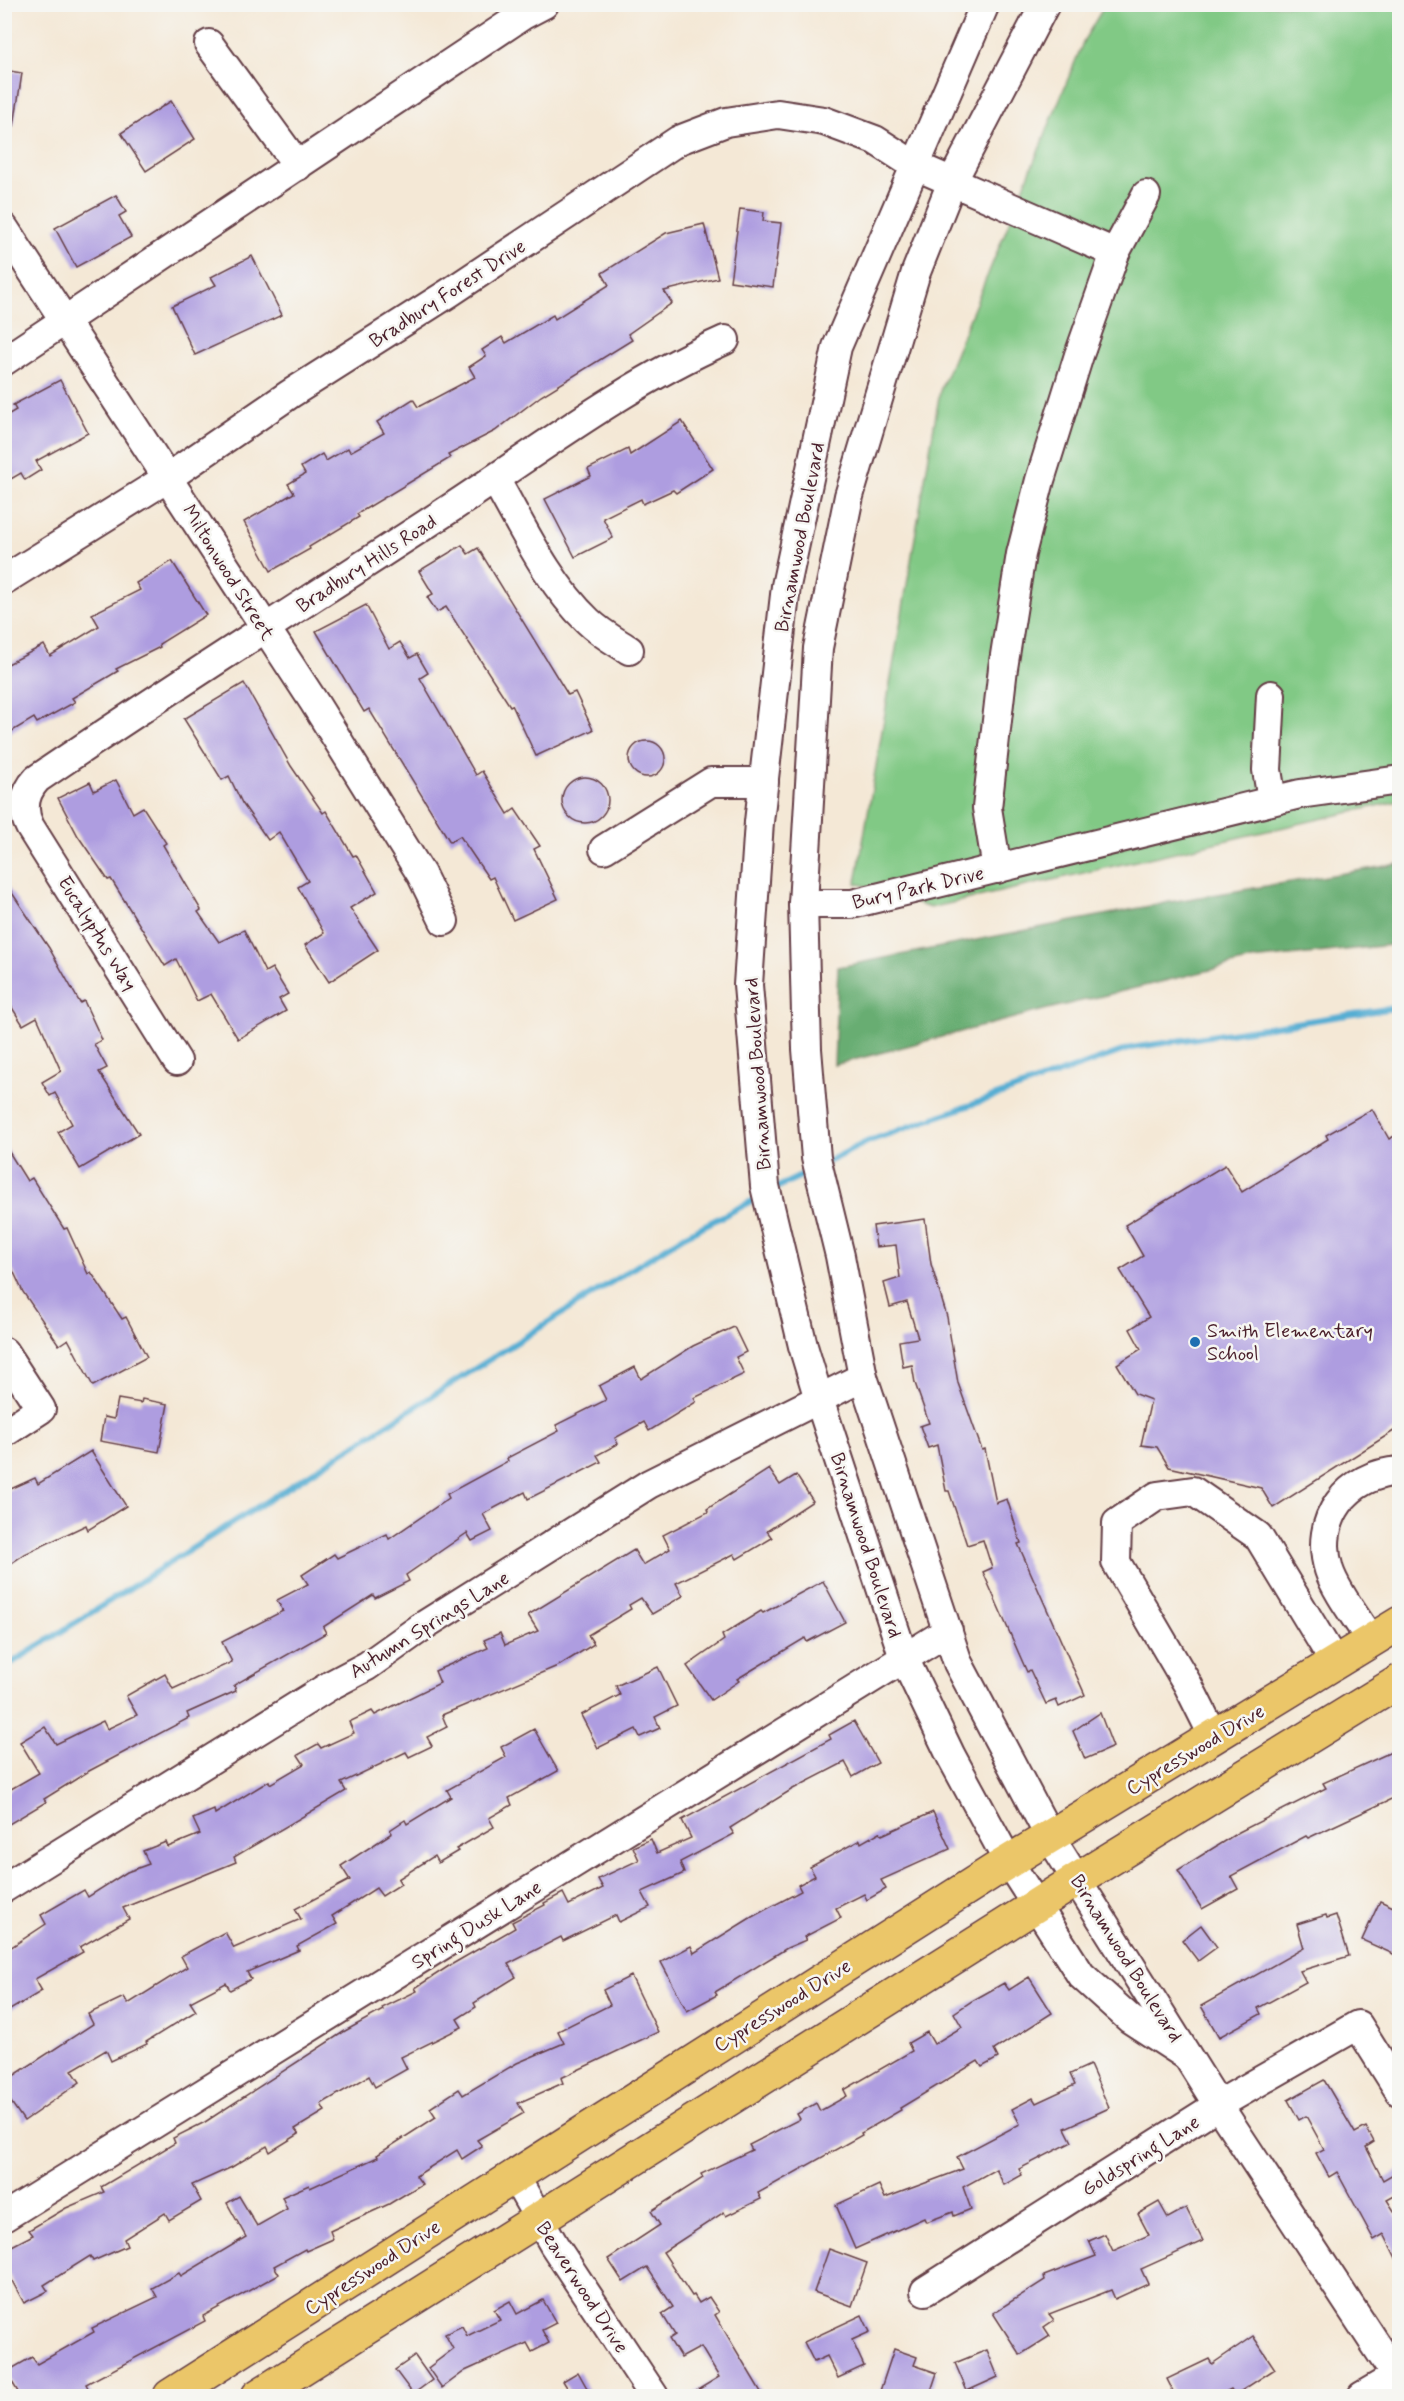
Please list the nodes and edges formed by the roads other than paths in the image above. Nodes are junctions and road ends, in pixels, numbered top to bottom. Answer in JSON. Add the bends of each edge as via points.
{"nodes":[{"id":1,"x":985,"y":4,"type":"edge"},
{"id":2,"x":1045,"y":4,"type":"edge"},
{"id":3,"x":528,"y":8,"type":"edge"},
{"id":4,"x":209,"y":44,"type":"dead end"},
{"id":5,"x":914,"y":165,"type":"junction"},
{"id":6,"x":298,"y":166,"type":"junction"},
{"id":7,"x":952,"y":182,"type":"junction"},
{"id":8,"x":1146,"y":195,"type":"dead end"},
{"id":9,"x":4,"y":228,"type":"edge"},
{"id":10,"x":1116,"y":253,"type":"junction"},
{"id":11,"x":65,"y":321,"type":"junction"},
{"id":12,"x":725,"y":340,"type":"dead end"},
{"id":13,"x":4,"y":361,"type":"edge"},
{"id":14,"x":169,"y":477,"type":"junction"},
{"id":15,"x":495,"y":479,"type":"junction"},
{"id":16,"x":4,"y":580,"type":"edge"},
{"id":17,"x":264,"y":629,"type":"junction"},
{"id":18,"x":629,"y":650,"type":"dead end"},
{"id":19,"x":1271,"y":695,"type":"dead end"},
{"id":20,"x":1400,"y":780,"type":"edge"},
{"id":21,"x":764,"y":782,"type":"junction"},
{"id":22,"x":1272,"y":800,"type":"junction"},
{"id":23,"x":24,"y":804,"type":"joint"},
{"id":24,"x":604,"y":849,"type":"dead end"},
{"id":25,"x":997,"y":870,"type":"junction"},
{"id":26,"x":803,"y":904,"type":"junction"},
{"id":27,"x":444,"y":921,"type":"dead end"},
{"id":28,"x":177,"y":1061,"type":"dead end"},
{"id":29,"x":4,"y":1352,"type":"edge"},
{"id":30,"x":863,"y":1377,"type":"junction"},
{"id":31,"x":819,"y":1399,"type":"junction"},
{"id":32,"x":4,"y":1433,"type":"edge"},
{"id":33,"x":1400,"y":1472,"type":"edge"},
{"id":34,"x":1400,"y":1623,"type":"edge"},
{"id":35,"x":948,"y":1631,"type":"junction"},
{"id":36,"x":1355,"y":1651,"type":"junction"},
{"id":37,"x":904,"y":1658,"type":"junction"},
{"id":38,"x":1393,"y":1685,"type":"edge"},
{"id":39,"x":1214,"y":1737,"type":"junction"},
{"id":40,"x":1050,"y":1837,"type":"junction"},
{"id":41,"x":1008,"y":1862,"type":"junction"},
{"id":42,"x":1077,"y":1879,"type":"junction"},
{"id":43,"x":4,"y":1888,"type":"edge"},
{"id":44,"x":1035,"y":1906,"type":"junction"},
{"id":45,"x":1191,"y":2059,"type":"junction"},
{"id":46,"x":1400,"y":2092,"type":"edge"},
{"id":47,"x":1218,"y":2105,"type":"junction"},
{"id":48,"x":514,"y":2175,"type":"junction"},
{"id":49,"x":4,"y":2217,"type":"edge"},
{"id":50,"x":540,"y":2219,"type":"junction"},
{"id":51,"x":925,"y":2291,"type":"dead end"},
{"id":52,"x":1398,"y":2379,"type":"edge"},
{"id":53,"x":170,"y":2397,"type":"edge"},
{"id":54,"x":258,"y":2397,"type":"edge"},
{"id":55,"x":654,"y":2397,"type":"edge"},
{"id":56,"x":1362,"y":2397,"type":"edge"}],
"edges":[{"from":1,"to":5,"type":"street","name":"Birnamwood Boulevard"},
{"from":2,"to":7,"type":"street","name":"Birnamwood Boulevard"},
{"from":3,"to":6,"type":"street"},
{"from":4,"to":6,"type":"street"},
{"from":5,"to":7,"type":"street","name":"Bradbury Forest Drive"},
{"from":5,"to":14,"type":"street","name":"Bradbury Forest Drive","via":[[875,140],[824,121],[778,114],[726,122],[679,140]]},
{"from":5,"to":21,"type":"street","name":"Birnamwood Boulevard","via":[[837,347],[786,586]]},
{"from":6,"to":11,"type":"street"},
{"from":7,"to":10,"type":"street"},
{"from":7,"to":26,"type":"street","name":"Birnamwood Boulevard","via":[[916,272],[849,496],[822,624]]},
{"from":8,"to":10,"type":"street"},
{"from":9,"to":11,"type":"street","name":"Miltonwood Street"},
{"from":10,"to":25,"type":"street","via":[[1079,355],[1021,554],[987,808]]},
{"from":11,"to":13,"type":"street"},
{"from":11,"to":14,"type":"street","name":"Miltonwood Street"},
{"from":12,"to":15,"type":"street","name":"Bradbury Hills Road","via":[[671,365]]},
{"from":14,"to":16,"type":"street","name":"Bradbury Forest Drive"},
{"from":14,"to":17,"type":"street","name":"Miltonwood Street"},
{"from":15,"to":17,"type":"street","name":"Bradbury Hills Road"},
{"from":15,"to":18,"type":"street","via":[[575,607],[603,635]]},
{"from":17,"to":23,"type":"street","name":"Bradbury Hills Road","via":[[37,779]]},
{"from":17,"to":27,"type":"street","name":"Miltonwood Street","via":[[421,874]]},
{"from":19,"to":22,"type":"street","via":[[1267,770]]},
{"from":20,"to":22,"type":"street","name":"Bury Park Drive"},
{"from":21,"to":24,"type":"street","via":[[711,782]]},
{"from":21,"to":31,"type":"street","name":"Birnamwood Boulevard","via":[[748,985],[765,1186]]},
{"from":22,"to":25,"type":"street","name":"Bury Park Drive"},
{"from":23,"to":28,"type":"street","name":"Eucalyptus Way","via":[[30,827]]},
{"from":25,"to":26,"type":"street","name":"Bury Park Drive","via":[[852,904]]},
{"from":26,"to":30,"type":"street","name":"Birnamwood Boulevard","via":[[807,1049],[816,1158]]},
{"from":29,"to":32,"type":"street","via":[[41,1409]]},
{"from":30,"to":31,"type":"street","name":"Autumn Springs Lane"},
{"from":30,"to":35,"type":"street","name":"Birnamwood Boulevard"},
{"from":31,"to":37,"type":"street","name":"Birnamwood Boulevard"},
{"from":31,"to":43,"type":"street","name":"Autumn Springs Lane","via":[[649,1484],[426,1624],[368,1666],[321,1691]]},
{"from":33,"to":36,"type":"street","via":[[1378,1475],[1347,1492],[1335,1506],[1324,1537],[1329,1572]]},
{"from":34,"to":36,"type":"main road","name":"Cypresswood Drive"},
{"from":35,"to":37,"type":"street","name":"Spring Dusk Lane"},
{"from":35,"to":40,"type":"street","name":"Birnamwood Boulevard","via":[[958,1663]]},
{"from":36,"to":38,"type":"main road"},
{"from":36,"to":39,"type":"main road","name":"Cypresswood Drive"},
{"from":36,"to":39,"type":"street","via":[[1258,1536],[1193,1491],[1157,1496],[1117,1523],[1116,1562],[1188,1684]]},
{"from":37,"to":41,"type":"street","name":"Birnamwood Boulevard"},
{"from":37,"to":49,"type":"street","name":"Spring Dusk Lane"},
{"from":38,"to":42,"type":"main road"},
{"from":39,"to":40,"type":"main road","name":"Cypresswood Drive"},
{"from":40,"to":41,"type":"main road","name":"Cypresswood Drive"},
{"from":40,"to":42,"type":"street","name":"Birnamwood Boulevard"},
{"from":41,"to":44,"type":"street","name":"Birnamwood Boulevard"},
{"from":41,"to":48,"type":"main road","name":"Cypresswood Drive"},
{"from":42,"to":44,"type":"main road"},
{"from":42,"to":45,"type":"street","name":"Birnamwood Boulevard"},
{"from":44,"to":45,"type":"street","name":"Birnamwood Boulevard","via":[[1081,1975],[1131,2019]]},
{"from":44,"to":50,"type":"main road"},
{"from":45,"to":47,"type":"street","name":"Birnamwood Boulevard"},
{"from":46,"to":47,"type":"street","name":"Goldspring Lane","via":[[1358,2025]]},
{"from":47,"to":51,"type":"street","name":"Goldspring Lane"},
{"from":47,"to":52,"type":"street","name":"Birnamwood Boulevard"},
{"from":48,"to":50,"type":"street","name":"Beaverwood Drive"},
{"from":48,"to":53,"type":"main road","name":"Cypresswood Drive"},
{"from":50,"to":54,"type":"main road"},
{"from":50,"to":55,"type":"street","name":"Beaverwood Drive"},
{"from":52,"to":56,"type":"street"}]}
